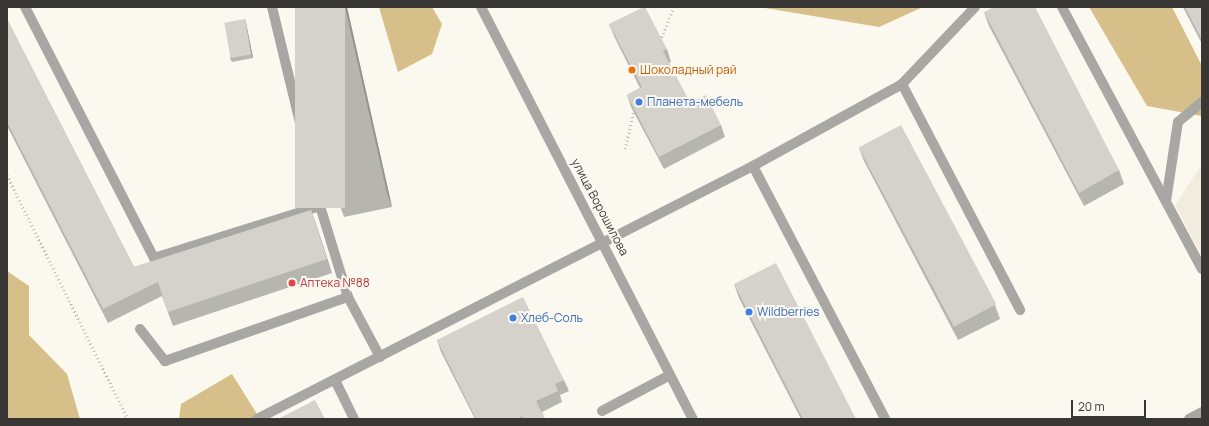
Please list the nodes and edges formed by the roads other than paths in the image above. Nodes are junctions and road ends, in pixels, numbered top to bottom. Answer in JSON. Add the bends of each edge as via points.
{"nodes":[{"id":1,"x":25,"y":7,"type":"edge"},
{"id":2,"x":272,"y":7,"type":"edge"},
{"id":3,"x":481,"y":7,"type":"edge"},
{"id":4,"x":975,"y":7,"type":"edge"},
{"id":5,"x":1062,"y":7,"type":"edge"},
{"id":6,"x":902,"y":84,"type":"junction"},
{"id":7,"x":1202,"y":102,"type":"edge"},
{"id":8,"x":753,"y":166,"type":"junction"},
{"id":9,"x":1166,"y":201,"type":"junction"},
{"id":10,"x":320,"y":206,"type":"junction"},
{"id":11,"x":604,"y":242,"type":"junction"},
{"id":12,"x":1202,"y":269,"type":"edge"},
{"id":13,"x":348,"y":297,"type":"junction"},
{"id":14,"x":1020,"y":310,"type":"dead end"},
{"id":15,"x":140,"y":329,"type":"dead end"},
{"id":16,"x":380,"y":357,"type":"junction"},
{"id":17,"x":670,"y":375,"type":"junction"},
{"id":18,"x":335,"y":380,"type":"junction"},
{"id":19,"x":602,"y":411,"type":"dead end"},
{"id":20,"x":1202,"y":412,"type":"edge"},
{"id":21,"x":257,"y":419,"type":"edge"},
{"id":22,"x":354,"y":419,"type":"edge"},
{"id":23,"x":693,"y":419,"type":"edge"},
{"id":24,"x":885,"y":419,"type":"edge"},
{"id":25,"x":1189,"y":419,"type":"edge"}],
"edges":[{"from":1,"to":10,"type":"street","via":[[154,258]]},
{"from":2,"to":10,"type":"street"},
{"from":3,"to":11,"type":"street","name":"улица Ворошилова"},
{"from":4,"to":6,"type":"street"},
{"from":5,"to":9,"type":"street"},
{"from":6,"to":8,"type":"street"},
{"from":6,"to":14,"type":"street"},
{"from":7,"to":9,"type":"street","via":[[1178,122]]},
{"from":8,"to":11,"type":"street"},
{"from":8,"to":24,"type":"street"},
{"from":9,"to":12,"type":"street"},
{"from":10,"to":13,"type":"street"},
{"from":11,"to":16,"type":"street"},
{"from":11,"to":17,"type":"street","name":"улица Ворошилова"},
{"from":13,"to":15,"type":"street","via":[[165,361]]},
{"from":13,"to":16,"type":"street"},
{"from":16,"to":18,"type":"street"},
{"from":17,"to":19,"type":"street"},
{"from":17,"to":23,"type":"street","name":"улица Ворошилова"},
{"from":18,"to":21,"type":"street"},
{"from":18,"to":22,"type":"street"},
{"from":20,"to":25,"type":"street"}]}
